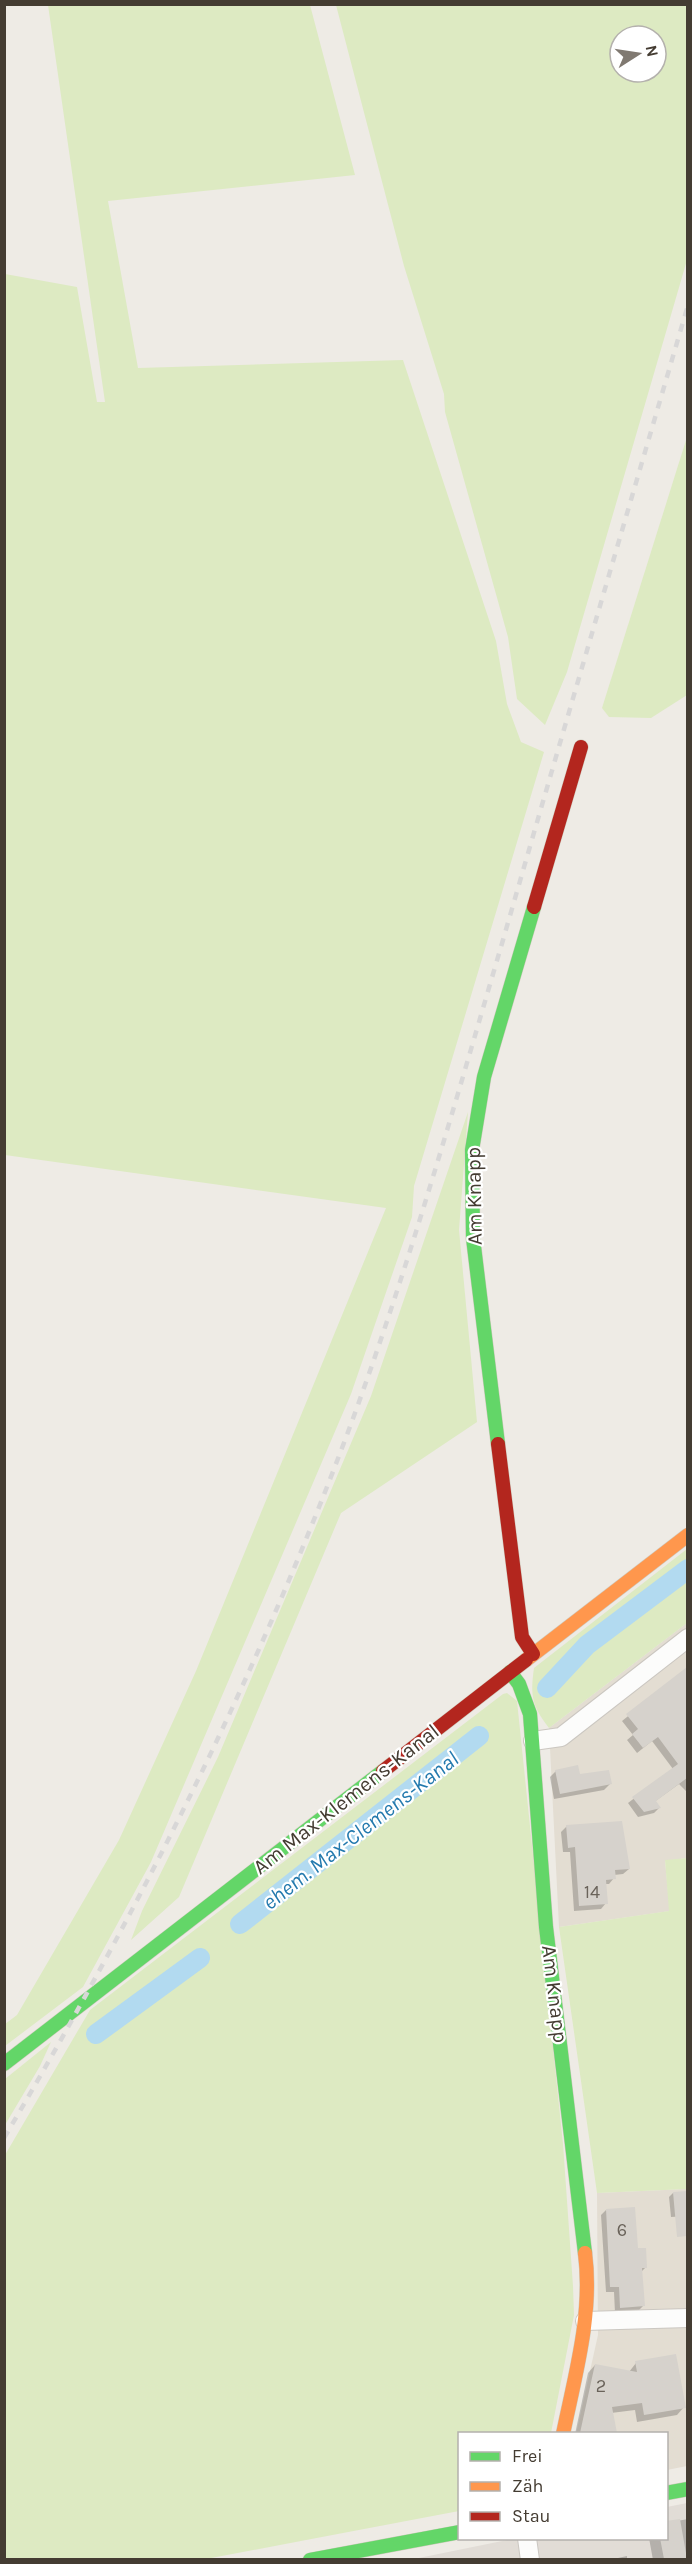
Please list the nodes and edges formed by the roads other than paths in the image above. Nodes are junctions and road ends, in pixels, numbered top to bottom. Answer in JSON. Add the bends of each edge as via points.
{"nodes":[{"id":1,"x":581,"y":747,"type":"dead end"},
{"id":2,"x":687,"y":1534,"type":"edge"},
{"id":3,"x":687,"y":1638,"type":"edge"},
{"id":4,"x":533,"y":1654,"type":"junction"},
{"id":5,"x":510,"y":1672,"type":"junction"},
{"id":6,"x":533,"y":1741,"type":"junction"},
{"id":7,"x":4,"y":2064,"type":"edge"},
{"id":8,"x":687,"y":2318,"type":"edge"},
{"id":9,"x":585,"y":2321,"type":"junction"},
{"id":10,"x":563,"y":2432,"type":"edge"},
{"id":11,"x":687,"y":2489,"type":"edge"},
{"id":12,"x":668,"y":2493,"type":"edge"},
{"id":13,"x":458,"y":2532,"type":"edge"},
{"id":14,"x":527,"y":2540,"type":"edge"},
{"id":15,"x":310,"y":2559,"type":"edge"},
{"id":16,"x":530,"y":2559,"type":"edge"}],
"edges":[{"from":1,"to":4,"type":"street","name":"Am Knapp","via":[[484,1077],[472,1150],[473,1238],[484,1333],[522,1637]]},
{"from":2,"to":4,"type":"street","name":"Am Max-Klemens-Kanal"},
{"from":3,"to":6,"type":"street","via":[[561,1737]]},
{"from":4,"to":5,"type":"street","name":"Am Max-Klemens-Kanal"},
{"from":5,"to":6,"type":"street","name":"Am Knapp","via":[[530,1714]]},
{"from":5,"to":7,"type":"street","name":"Am Max-Klemens-Kanal"},
{"from":6,"to":9,"type":"street","name":"Am Knapp","via":[[544,1909],[588,2276]]},
{"from":8,"to":9,"type":"street"},
{"from":9,"to":10,"type":"street","name":"Am Knapp"},
{"from":11,"to":12,"type":"street"},
{"from":13,"to":15,"type":"street"},
{"from":14,"to":16,"type":"street"}]}
